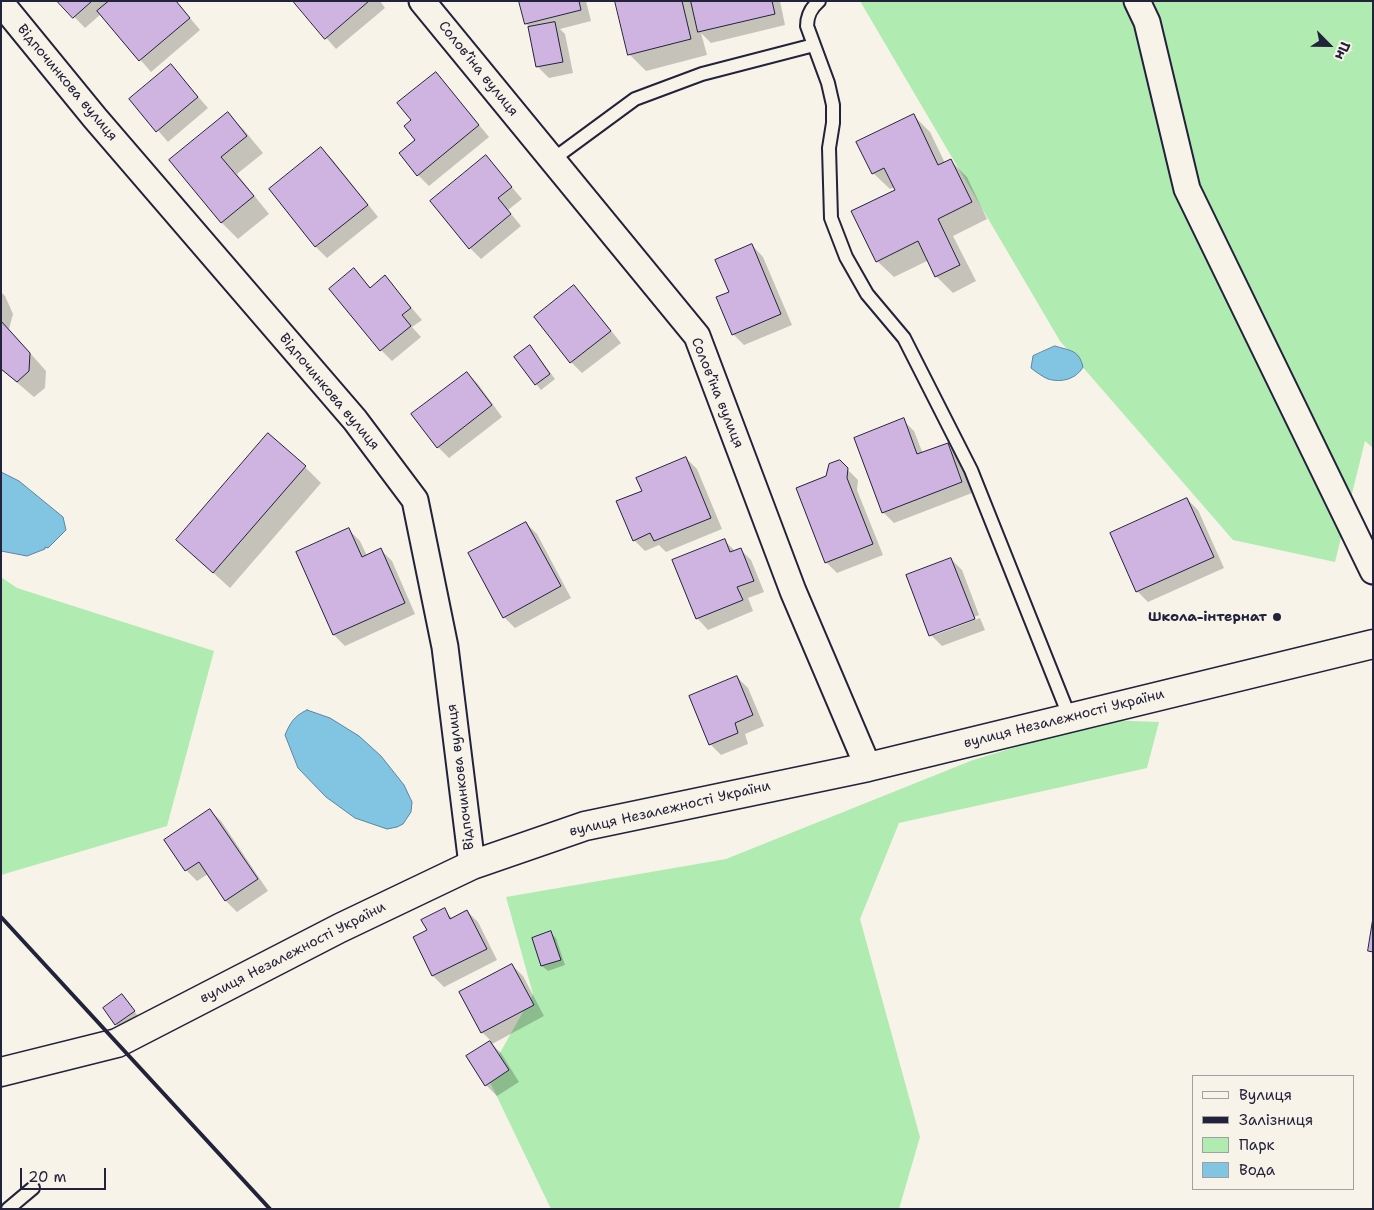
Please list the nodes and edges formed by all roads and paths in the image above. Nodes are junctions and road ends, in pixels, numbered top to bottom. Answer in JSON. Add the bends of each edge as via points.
{"nodes":[{"id":1,"x":422,"y":1,"type":"edge"},
{"id":2,"x":819,"y":1,"type":"edge"},
{"id":3,"x":1137,"y":1,"type":"edge"},
{"id":4,"x":1,"y":3,"type":"edge"},
{"id":5,"x":814,"y":46,"type":"junction"},
{"id":6,"x":552,"y":160,"type":"junction"},
{"id":7,"x":1373,"y":572,"type":"edge"},
{"id":8,"x":1367,"y":649,"type":"edge"},
{"id":9,"x":1070,"y":718,"type":"junction"},
{"id":10,"x":868,"y":766,"type":"junction"},
{"id":11,"x":472,"y":865,"type":"junction"},
{"id":12,"x":1,"y":1072,"type":"edge"},
{"id":13,"x":33,"y":1188,"type":"dead end"},
{"id":14,"x":8,"y":1209,"type":"edge"}],
"edges":[{"from":1,"to":6,"type":"street","name":"Соловʼїна вулиця"},
{"from":2,"to":5,"type":"lane","via":[[807,19]]},
{"from":3,"to":7,"type":"street","via":[[1147,22],[1187,189]]},
{"from":4,"to":11,"type":"street","name":"Відпочинкова вулиця","via":[[95,118],[355,420],[415,500],[445,647]]},
{"from":5,"to":6,"type":"lane","via":[[702,74],[635,99]]},
{"from":5,"to":9,"type":"lane","via":[[833,105],[829,158],[831,218],[846,257],[868,294],[904,338],[972,470]]},
{"from":6,"to":10,"type":"street","name":"Соловʼїна вулиця","via":[[697,336],[793,591]]},
{"from":8,"to":9,"type":"main road","name":"вулиця Незалежності України"},
{"from":9,"to":10,"type":"main road","name":"вулиця Незалежності України"},
{"from":10,"to":11,"type":"main road","name":"вулиця Незалежності України","via":[[585,826]]},
{"from":11,"to":12,"type":"main road","name":"вулиця Незалежності України","via":[[340,928],[117,1043]]},
{"from":13,"to":14,"type":"lane"}]}
